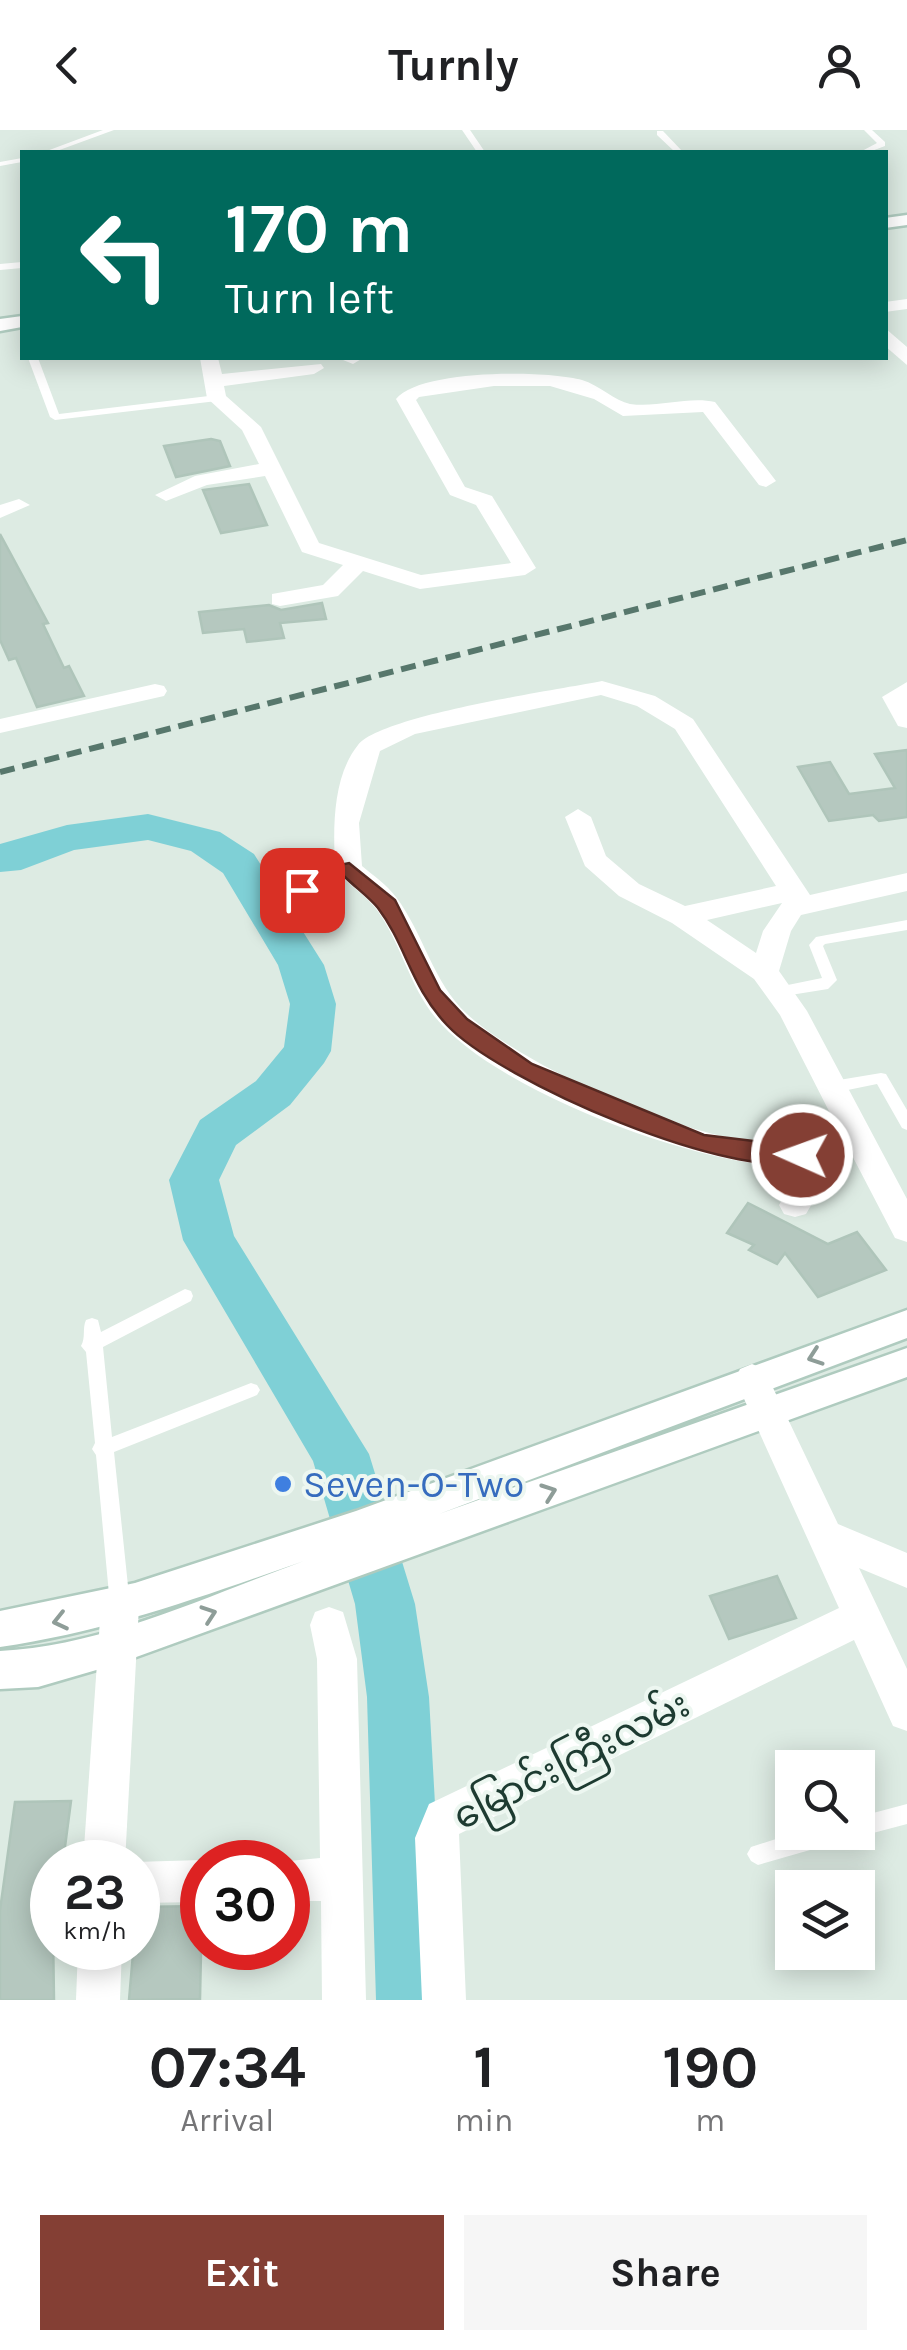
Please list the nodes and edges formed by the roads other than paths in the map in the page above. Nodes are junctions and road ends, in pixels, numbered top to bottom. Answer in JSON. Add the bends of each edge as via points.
{"nodes":[{"id":1,"x":110,"y":130,"type":"edge"},
{"id":2,"x":868,"y":130,"type":"edge"},
{"id":3,"x":660,"y":133,"type":"dead end"},
{"id":4,"x":54,"y":150,"type":"edge"},
{"id":5,"x":677,"y":150,"type":"edge"},
{"id":6,"x":868,"y":150,"type":"edge"},
{"id":7,"x":888,"y":337,"type":"edge"},
{"id":8,"x":907,"y":358,"type":"edge"},
{"id":9,"x":34,"y":360,"type":"edge"},
{"id":10,"x":208,"y":360,"type":"edge"},
{"id":11,"x":475,"y":360,"type":"edge"},
{"id":12,"x":314,"y":368,"type":"dead end"},
{"id":13,"x":510,"y":369,"type":"edge"},
{"id":14,"x":216,"y":390,"type":"junction"},
{"id":15,"x":269,"y":469,"type":"junction"},
{"id":16,"x":766,"y":480,"type":"dead end"},
{"id":17,"x":166,"y":495,"type":"dead end"},
{"id":18,"x":310,"y":547,"type":"junction"},
{"id":19,"x":356,"y":564,"type":"junction"},
{"id":20,"x":291,"y":568,"type":"dead end"},
{"id":21,"x":280,"y":599,"type":"dead end"},
{"id":22,"x":155,"y":690,"type":"dead end"},
{"id":23,"x":907,"y":690,"type":"edge"},
{"id":24,"x":907,"y":721,"type":"edge"},
{"id":25,"x":0,"y":726,"type":"edge"},
{"id":26,"x":578,"y":816,"type":"dead end"},
{"id":27,"x":349,"y":869,"type":"junction"},
{"id":28,"x":907,"y":882,"type":"edge"},
{"id":29,"x":302,"y":890,"type":"dead end"},
{"id":30,"x":797,"y":897,"type":"junction"},
{"id":31,"x":682,"y":916,"type":"junction"},
{"id":32,"x":907,"y":925,"type":"edge"},
{"id":33,"x":771,"y":982,"type":"junction"},
{"id":34,"x":833,"y":1087,"type":"junction"},
{"id":35,"x":850,"y":1118,"type":"junction"},
{"id":36,"x":907,"y":1124,"type":"edge"},
{"id":37,"x":821,"y":1145,"type":"junction"},
{"id":38,"x":796,"y":1205,"type":"dead end"},
{"id":39,"x":907,"y":1229,"type":"edge"},
{"id":40,"x":186,"y":1296,"type":"dead end"},
{"id":41,"x":907,"y":1324,"type":"edge"},
{"id":42,"x":92,"y":1325,"type":"dead end"},
{"id":43,"x":90,"y":1346,"type":"junction"},
{"id":44,"x":907,"y":1362,"type":"edge"},
{"id":45,"x":752,"y":1379,"type":"junction"},
{"id":46,"x":251,"y":1390,"type":"dead end"},
{"id":47,"x":768,"y":1413,"type":"junction"},
{"id":48,"x":101,"y":1449,"type":"junction"},
{"id":49,"x":387,"y":1534,"type":"junction"},
{"id":50,"x":824,"y":1535,"type":"junction"},
{"id":51,"x":343,"y":1549,"type":"junction"},
{"id":52,"x":907,"y":1571,"type":"edge"},
{"id":53,"x":120,"y":1606,"type":"junction"},
{"id":54,"x":861,"y":1618,"type":"junction"},
{"id":55,"x":329,"y":1625,"type":"dead end"},
{"id":56,"x":0,"y":1630,"type":"edge"},
{"id":57,"x":117,"y":1646,"type":"junction"},
{"id":58,"x":0,"y":1670,"type":"edge"},
{"id":59,"x":907,"y":1712,"type":"edge"},
{"id":60,"x":907,"y":1814,"type":"edge"},
{"id":61,"x":875,"y":1823,"type":"edge"},
{"id":62,"x":105,"y":1840,"type":"edge"},
{"id":63,"x":775,"y":1849,"type":"edge"},
{"id":64,"x":758,"y":1854,"type":"dead end"},
{"id":65,"x":342,"y":1879,"type":"junction"},
{"id":66,"x":310,"y":1880,"type":"edge"},
{"id":67,"x":99,"y":1970,"type":"edge"},
{"id":68,"x":98,"y":2000,"type":"edge"},
{"id":69,"x":344,"y":2000,"type":"edge"},
{"id":70,"x":444,"y":2000,"type":"edge"}],
"edges":[{"from":1,"to":4,"type":"lane"},
{"from":2,"to":6,"type":"lane","via":[[882,144]]},
{"from":3,"to":5,"type":"lane"},
{"from":7,"to":8,"type":"street"},
{"from":9,"to":14,"type":"lane","via":[[55,417]]},
{"from":10,"to":14,"type":"street"},
{"from":11,"to":13,"type":"street","via":[[481,370]]},
{"from":12,"to":14,"type":"street"},
{"from":13,"to":16,"type":"street","via":[[608,396],[623,410],[708,406]]},
{"from":13,"to":19,"type":"street","via":[[406,398],[457,491],[484,501],[525,568],[434,582]]},
{"from":14,"to":15,"type":"street","via":[[251,426]]},
{"from":15,"to":17,"type":"street","via":[[202,480]]},
{"from":15,"to":18,"type":"street"},
{"from":18,"to":19,"type":"street"},
{"from":18,"to":20,"type":"street"},
{"from":19,"to":21,"type":"street","via":[[330,591]]},
{"from":22,"to":25,"type":"street"},
{"from":23,"to":24,"type":"street","via":[[894,703]]},
{"from":26,"to":31,"type":"street","via":[[594,860],[630,890]]},
{"from":27,"to":29,"type":"street"},
{"from":27,"to":30,"type":"street","via":[[346,823],[369,747],[407,728],[602,688],[646,701],[684,724]]},
{"from":27,"to":37,"type":"street","via":[[388,905],[431,994],[459,1025],[524,1070],[700,1144],[802,1155]]},
{"from":28,"to":30,"type":"street"},
{"from":30,"to":31,"type":"street"},
{"from":30,"to":33,"type":"street","via":[[776,931]]},
{"from":31,"to":33,"type":"street"},
{"from":32,"to":33,"type":"lane","via":[[820,940],[830,980],[823,985]]},
{"from":33,"to":34,"type":"street"},
{"from":34,"to":35,"type":"street"},
{"from":34,"to":36,"type":"lane","via":[[881,1078]]},
{"from":35,"to":37,"type":"street"},
{"from":35,"to":39,"type":"street"},
{"from":37,"to":38,"type":"street","via":[[822,1159]]},
{"from":40,"to":43,"type":"lane"},
{"from":41,"to":45,"type":"street","one_way":true},
{"from":42,"to":43,"type":"lane"},
{"from":43,"to":48,"type":"lane"},
{"from":44,"to":47,"type":"street"},
{"from":45,"to":47,"type":"street"},
{"from":45,"to":49,"type":"street"},
{"from":46,"to":48,"type":"lane"},
{"from":49,"to":47,"type":"street","one_way":true},
{"from":47,"to":50,"type":"street"},
{"from":48,"to":53,"type":"lane"},
{"from":49,"to":51,"type":"street"},
{"from":50,"to":52,"type":"street"},
{"from":50,"to":54,"type":"street"},
{"from":51,"to":53,"type":"street"},
{"from":57,"to":51,"type":"street","one_way":true},
{"from":53,"to":56,"type":"street","one_way":true},
{"from":53,"to":57,"type":"street"},
{"from":54,"to":59,"type":"street"},
{"from":54,"to":70,"type":"street","name":"မြောင်းကြီးလမ်း","via":[[444,1819],[436,1838]]},
{"from":55,"to":65,"type":"street","via":[[337,1658]]},
{"from":57,"to":58,"type":"street","via":[[38,1668]]},
{"from":57,"to":62,"type":"street"},
{"from":60,"to":61,"type":"lane"},
{"from":63,"to":64,"type":"lane"},
{"from":65,"to":66,"type":"street"},
{"from":65,"to":69,"type":"street"},
{"from":67,"to":68,"type":"street"}]}
